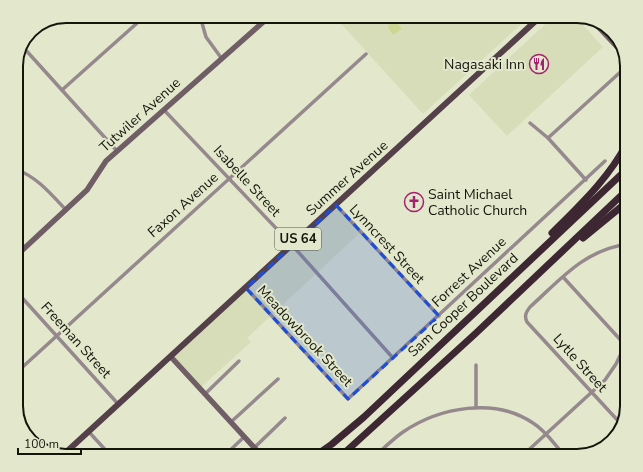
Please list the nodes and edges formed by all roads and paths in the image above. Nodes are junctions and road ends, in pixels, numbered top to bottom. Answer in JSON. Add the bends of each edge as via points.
{"nodes":[{"id":1,"x":137,"y":23,"type":"edge"},
{"id":2,"x":202,"y":23,"type":"edge"},
{"id":3,"x":262,"y":23,"type":"edge"},
{"id":4,"x":533,"y":23,"type":"edge"},
{"id":5,"x":604,"y":32,"type":"edge"},
{"id":6,"x":611,"y":41,"type":"edge"},
{"id":7,"x":26,"y":50,"type":"edge"},
{"id":8,"x":366,"y":54,"type":"dead end"},
{"id":9,"x":222,"y":58,"type":"junction"},
{"id":10,"x":620,"y":72,"type":"edge"},
{"id":11,"x":62,"y":90,"type":"junction"},
{"id":12,"x":164,"y":110,"type":"junction"},
{"id":13,"x":530,"y":123,"type":"dead end"},
{"id":14,"x":548,"y":138,"type":"junction"},
{"id":15,"x":117,"y":151,"type":"junction"},
{"id":16,"x":620,"y":154,"type":"edge"},
{"id":17,"x":605,"y":161,"type":"dead end"},
{"id":18,"x":23,"y":172,"type":"edge"},
{"id":19,"x":620,"y":176,"type":"edge"},
{"id":20,"x":229,"y":178,"type":"junction"},
{"id":21,"x":586,"y":180,"type":"junction"},
{"id":22,"x":620,"y":197,"type":"edge"},
{"id":23,"x":336,"y":205,"type":"junction"},
{"id":24,"x":620,"y":208,"type":"edge"},
{"id":25,"x":66,"y":210,"type":"junction"},
{"id":26,"x":292,"y":245,"type":"junction"},
{"id":27,"x":620,"y":245,"type":"edge"},
{"id":28,"x":23,"y":250,"type":"edge"},
{"id":29,"x":564,"y":250,"type":"junction"},
{"id":30,"x":563,"y":277,"type":"junction"},
{"id":31,"x":246,"y":288,"type":"junction"},
{"id":32,"x":23,"y":299,"type":"edge"},
{"id":33,"x":438,"y":316,"type":"junction"},
{"id":34,"x":470,"y":317,"type":"junction"},
{"id":35,"x":57,"y":336,"type":"junction"},
{"id":36,"x":620,"y":339,"type":"edge"},
{"id":37,"x":171,"y":357,"type":"junction"},
{"id":38,"x":620,"y":357,"type":"edge"},
{"id":39,"x":393,"y":358,"type":"junction"},
{"id":40,"x":239,"y":361,"type":"dead end"},
{"id":41,"x":476,"y":365,"type":"dead end"},
{"id":42,"x":23,"y":367,"type":"edge"},
{"id":43,"x":278,"y":379,"type":"dead end"},
{"id":44,"x":592,"y":392,"type":"junction"},
{"id":45,"x":204,"y":394,"type":"junction"},
{"id":46,"x":348,"y":398,"type":"joint"},
{"id":47,"x":119,"y":405,"type":"junction"},
{"id":48,"x":476,"y":407,"type":"junction"},
{"id":49,"x":285,"y":418,"type":"dead end"},
{"id":50,"x":618,"y":420,"type":"edge"},
{"id":51,"x":231,"y":422,"type":"junction"},
{"id":52,"x":89,"y":432,"type":"junction"},
{"id":53,"x":546,"y":434,"type":"junction"},
{"id":54,"x":244,"y":437,"type":"junction"},
{"id":55,"x":254,"y":448,"type":"joint"},
{"id":56,"x":70,"y":449,"type":"edge"},
{"id":57,"x":104,"y":449,"type":"edge"},
{"id":58,"x":231,"y":449,"type":"edge"},
{"id":59,"x":324,"y":449,"type":"edge"},
{"id":60,"x":349,"y":449,"type":"edge"},
{"id":61,"x":384,"y":449,"type":"edge"},
{"id":62,"x":530,"y":449,"type":"edge"},
{"id":63,"x":559,"y":449,"type":"edge"}],
"edges":[{"from":1,"to":11,"type":"street"},
{"from":2,"to":9,"type":"street","via":[[206,37]]},
{"from":3,"to":9,"type":"street","name":"Tutwiler Avenue"},
{"from":4,"to":23,"type":"main road","name":"Summer Avenue","number":"US 64"},
{"from":5,"to":6,"type":"street"},
{"from":7,"to":11,"type":"street"},
{"from":8,"to":20,"type":"street","name":"Faxon Avenue"},
{"from":9,"to":12,"type":"street","name":"Tutwiler Avenue"},
{"from":10,"to":14,"type":"street"},
{"from":11,"to":15,"type":"street"},
{"from":12,"to":15,"type":"street","name":"Tutwiler Avenue"},
{"from":12,"to":20,"type":"street","name":"Isabelle Street"},
{"from":13,"to":14,"type":"street"},
{"from":14,"to":21,"type":"street"},
{"from":15,"to":25,"type":"street","name":"Tutwiler Avenue","via":[[101,167],[90,186]]},
{"from":16,"to":34,"type":"highway","via":[[608,174],[587,198]]},
{"from":17,"to":21,"type":"street","name":"Forrest Avenue"},
{"from":18,"to":25,"type":"street","via":[[40,183]]},
{"from":19,"to":34,"type":"highway","name":"Sam Cooper Boulevard"},
{"from":20,"to":26,"type":"street","name":"Isabelle Street"},
{"from":20,"to":35,"type":"street","name":"Faxon Avenue"},
{"from":21,"to":33,"type":"street","name":"Forrest Avenue"},
{"from":22,"to":29,"type":"highway","name":"Sam Cooper Boulevard"},
{"from":23,"to":26,"type":"main road","name":"Summer Avenue","number":"US 64"},
{"from":23,"to":33,"type":"street","name":"Lynncrest Street"},
{"from":24,"to":29,"type":"highway","via":[[582,239]]},
{"from":25,"to":28,"type":"street","name":"Tutwiler Avenue"},
{"from":26,"to":31,"type":"main road","name":"Summer Avenue","number":"US 64"},
{"from":26,"to":39,"type":"street","name":"Isabelle Street"},
{"from":27,"to":30,"type":"street","via":[[582,260]]},
{"from":29,"to":60,"type":"highway","name":"Sam Cooper Boulevard"},
{"from":30,"to":36,"type":"street"},
{"from":30,"to":44,"type":"street","name":"Lytle Street","via":[[530,307],[526,315],[527,322]]},
{"from":31,"to":37,"type":"main road","name":"Summer Avenue","number":"US 64"},
{"from":31,"to":46,"type":"street","name":"Meadowbrook Street"},
{"from":32,"to":35,"type":"street","name":"Freeman Street"},
{"from":33,"to":39,"type":"street","name":"Forrest Avenue"},
{"from":34,"to":59,"type":"highway","name":"Sam Cooper Boulevard","via":[[364,417]]},
{"from":35,"to":42,"type":"street","name":"Faxon Avenue"},
{"from":35,"to":47,"type":"street","name":"Freeman Street"},
{"from":37,"to":45,"type":"street"},
{"from":37,"to":47,"type":"main road","name":"Summer Avenue","number":"US 64"},
{"from":38,"to":44,"type":"street","via":[[611,372]]},
{"from":39,"to":46,"type":"street","name":"Forrest Avenue"},
{"from":40,"to":45,"type":"street"},
{"from":41,"to":48,"type":"street"},
{"from":43,"to":51,"type":"street"},
{"from":44,"to":50,"type":"street","name":"Lytle Street"},
{"from":44,"to":53,"type":"street"},
{"from":45,"to":51,"type":"street"},
{"from":47,"to":52,"type":"main road","name":"Summer Avenue","number":"US 64"},
{"from":48,"to":53,"type":"street","via":[[512,412],[533,422]]},
{"from":48,"to":61,"type":"street","via":[[442,414],[419,423],[399,435]]},
{"from":49,"to":55,"type":"street"},
{"from":51,"to":54,"type":"street"},
{"from":52,"to":56,"type":"main road","name":"Summer Avenue","number":"US 64"},
{"from":52,"to":57,"type":"street"},
{"from":53,"to":62,"type":"street"},
{"from":53,"to":63,"type":"street"},
{"from":54,"to":55,"type":"street"},
{"from":54,"to":58,"type":"street"}]}
